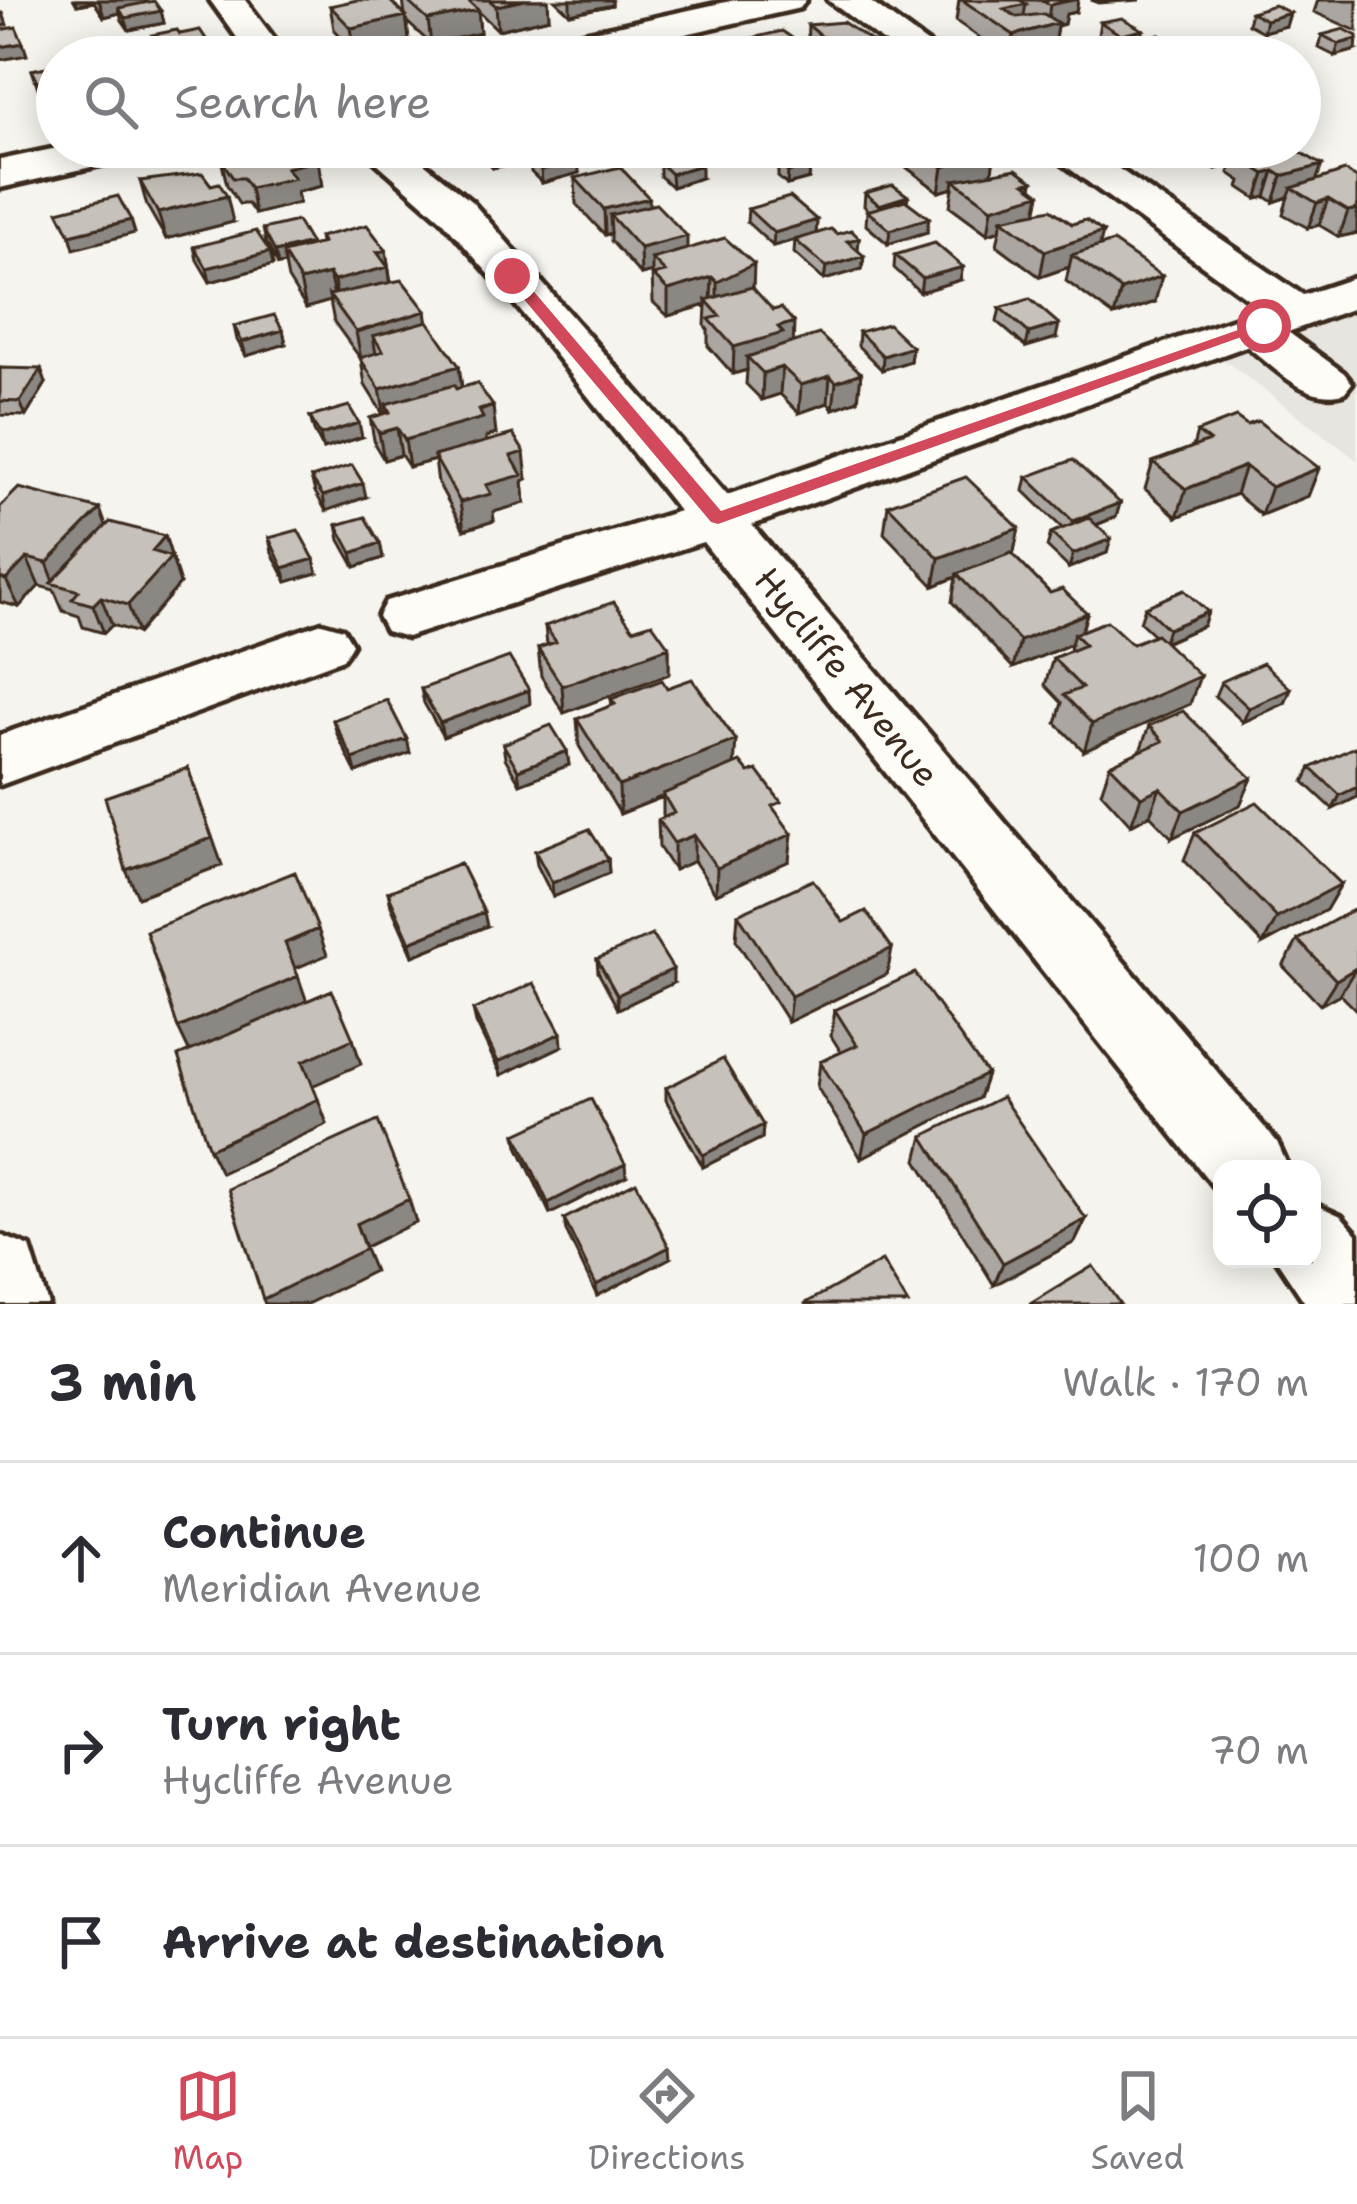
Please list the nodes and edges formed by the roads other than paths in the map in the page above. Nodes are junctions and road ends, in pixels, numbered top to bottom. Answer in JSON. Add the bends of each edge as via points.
{"nodes":[{"id":1,"x":227,"y":0,"type":"edge"},
{"id":2,"x":788,"y":0,"type":"edge"},
{"id":3,"x":845,"y":0,"type":"edge"},
{"id":4,"x":254,"y":36,"type":"edge"},
{"id":5,"x":625,"y":36,"type":"edge"},
{"id":6,"x":897,"y":36,"type":"edge"},
{"id":7,"x":36,"y":166,"type":"edge"},
{"id":8,"x":405,"y":168,"type":"edge"},
{"id":9,"x":1086,"y":168,"type":"edge"},
{"id":10,"x":0,"y":174,"type":"edge"},
{"id":11,"x":1357,"y":291,"type":"edge"},
{"id":12,"x":1276,"y":321,"type":"junction"},
{"id":13,"x":1327,"y":383,"type":"dead end"},
{"id":14,"x":718,"y":518,"type":"junction"},
{"id":15,"x":407,"y":616,"type":"dead end"},
{"id":16,"x":322,"y":644,"type":"dead end"},
{"id":17,"x":0,"y":760,"type":"edge"},
{"id":18,"x":1243,"y":1160,"type":"edge"},
{"id":19,"x":1321,"y":1257,"type":"edge"},
{"id":20,"x":0,"y":1277,"type":"edge"},
{"id":21,"x":1357,"y":1299,"type":"edge"},
{"id":22,"x":5,"y":1304,"type":"edge"}],
"edges":[{"from":1,"to":4,"type":"street"},
{"from":2,"to":5,"type":"main road"},
{"from":3,"to":6,"type":"street"},
{"from":7,"to":10,"type":"main road"},
{"from":8,"to":14,"type":"street","name":"Hycliffe Avenue","via":[[457,211]]},
{"from":9,"to":12,"type":"street"},
{"from":11,"to":12,"type":"street"},
{"from":12,"to":13,"type":"street"},
{"from":12,"to":14,"type":"street"},
{"from":14,"to":15,"type":"street"},
{"from":14,"to":18,"type":"street","name":"Hycliffe Avenue"},
{"from":16,"to":17,"type":"street"},
{"from":19,"to":21,"type":"street"},
{"from":20,"to":22,"type":"street"}]}
